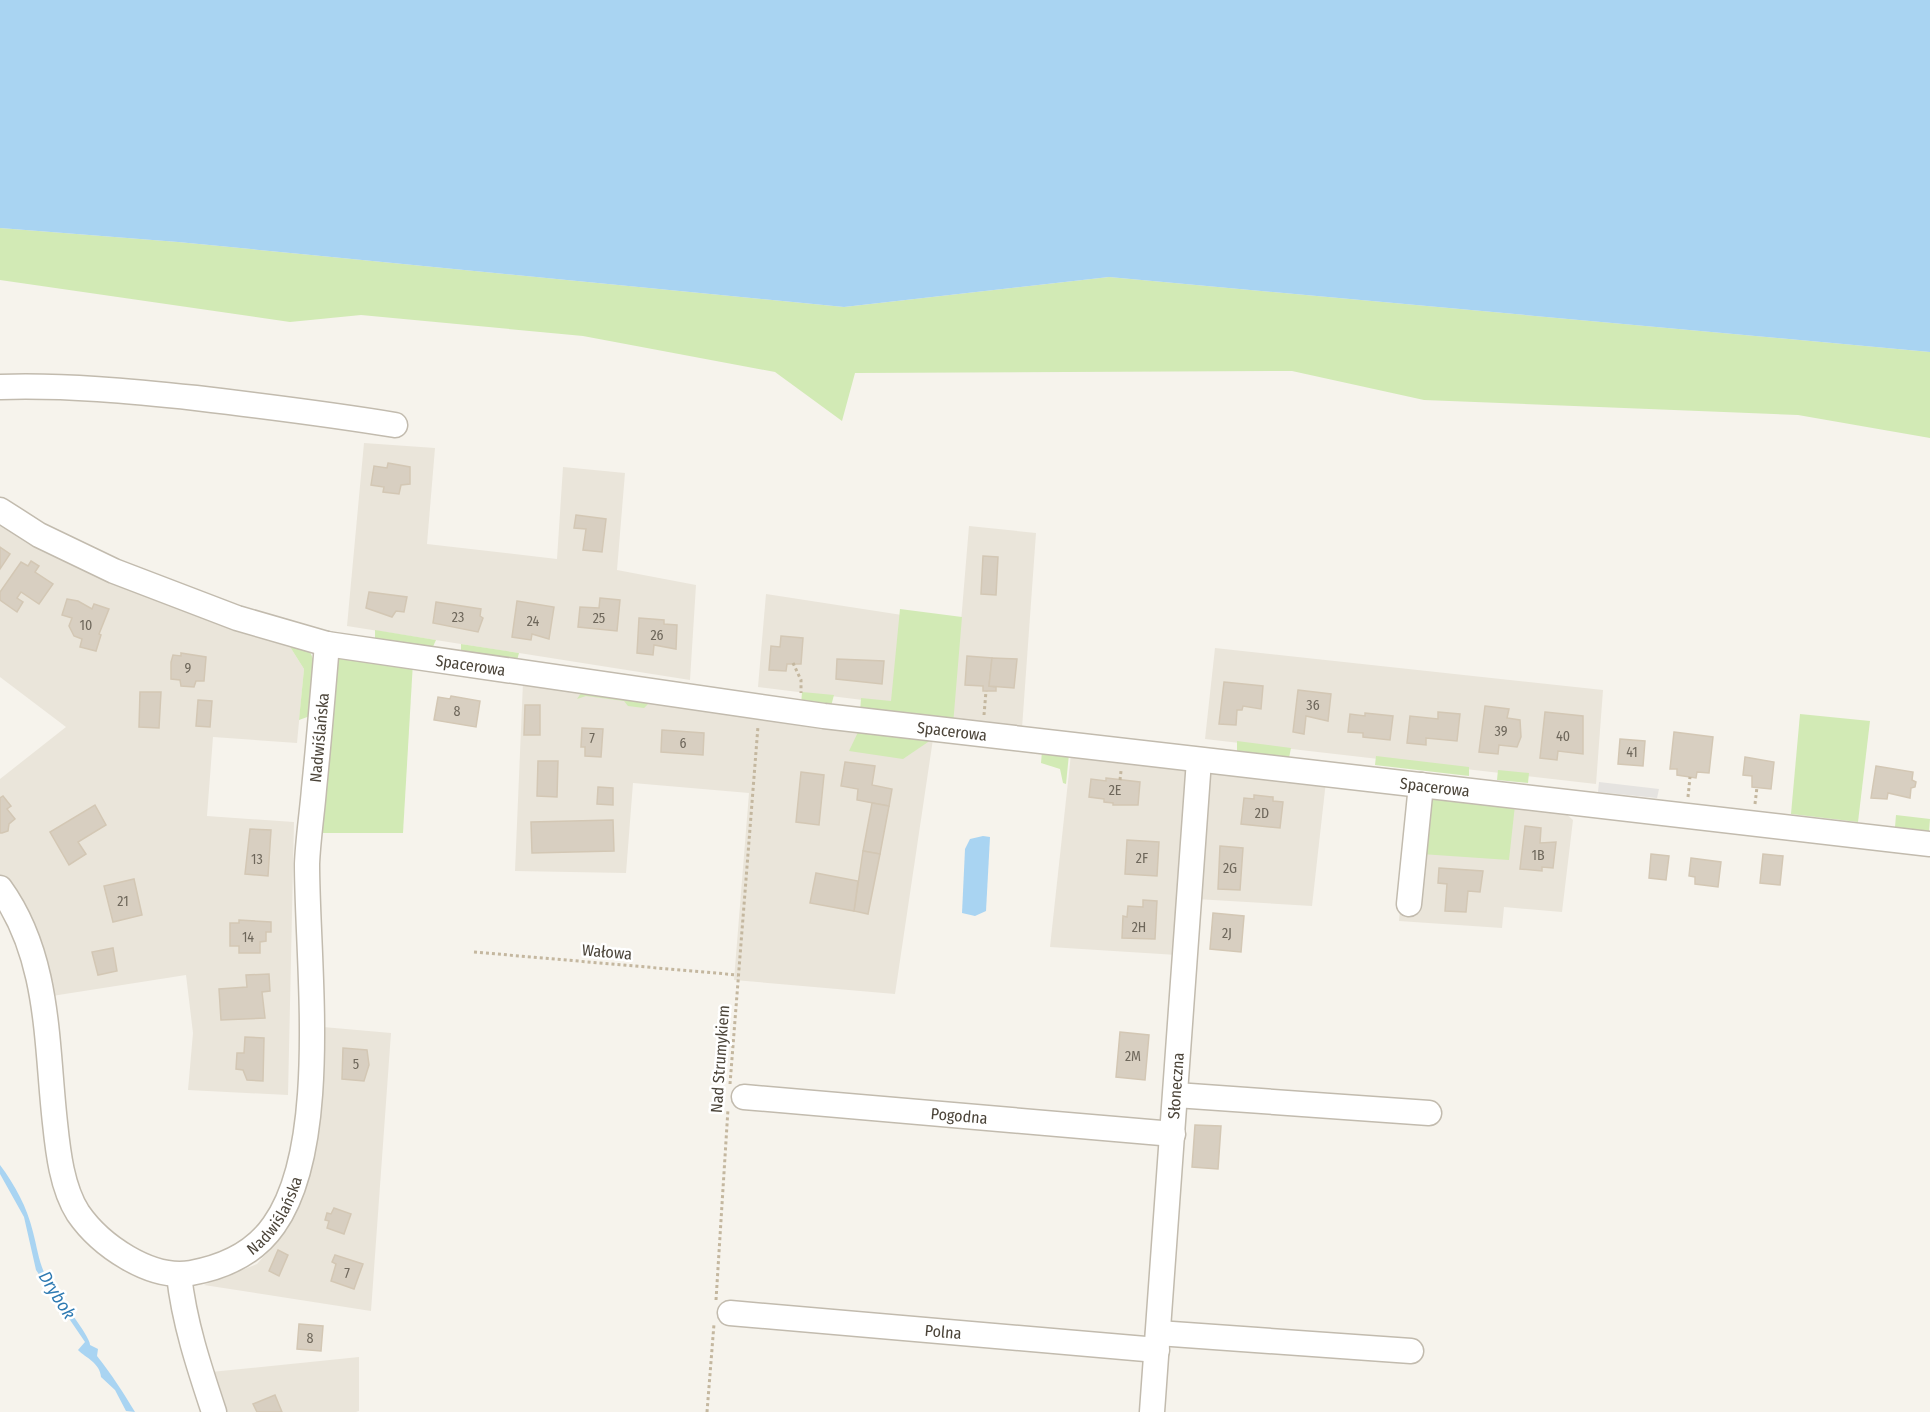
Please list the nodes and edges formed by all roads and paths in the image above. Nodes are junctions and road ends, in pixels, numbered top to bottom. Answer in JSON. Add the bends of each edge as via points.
{"nodes":[{"id":1,"x":0,"y":387,"type":"edge"},
{"id":2,"x":395,"y":425,"type":"dead end"},
{"id":3,"x":0,"y":510,"type":"edge"},
{"id":4,"x":327,"y":644,"type":"junction"},
{"id":5,"x":793,"y":663,"type":"dead end"},
{"id":6,"x":759,"y":707,"type":"junction"},
{"id":7,"x":799,"y":713,"type":"junction"},
{"id":8,"x":1199,"y":760,"type":"junction"},
{"id":9,"x":1690,"y":777,"type":"dead end"},
{"id":10,"x":1421,"y":785,"type":"junction"},
{"id":11,"x":1757,"y":787,"type":"dead end"},
{"id":12,"x":1687,"y":804,"type":"dead end"},
{"id":13,"x":1754,"y":812,"type":"dead end"},
{"id":14,"x":1930,"y":844,"type":"edge"},
{"id":15,"x":0,"y":888,"type":"edge"},
{"id":16,"x":1409,"y":904,"type":"dead end"},
{"id":17,"x":474,"y":952,"type":"dead end"},
{"id":18,"x":738,"y":975,"type":"junction"},
{"id":19,"x":1176,"y":1095,"type":"junction"},
{"id":20,"x":734,"y":1096,"type":"junction"},
{"id":21,"x":1429,"y":1113,"type":"dead end"},
{"id":22,"x":1173,"y":1134,"type":"junction"},
{"id":23,"x":179,"y":1275,"type":"junction"},
{"id":24,"x":719,"y":1315,"type":"junction"},
{"id":25,"x":1158,"y":1341,"type":"junction"},
{"id":26,"x":1411,"y":1351,"type":"dead end"},
{"id":27,"x":214,"y":1412,"type":"edge"},
{"id":28,"x":707,"y":1412,"type":"edge"},
{"id":29,"x":1152,"y":1412,"type":"edge"}],
"edges":[{"from":1,"to":2,"type":"street","via":[[145,393],[314,411]]},
{"from":3,"to":4,"type":"street","name":"Spacerowa","via":[[39,535],[114,571],[237,618]]},
{"from":4,"to":6,"type":"street","name":"Spacerowa"},
{"from":4,"to":23,"type":"street","name":"Nadwiślańska","via":[[308,862],[309,1103],[302,1161],[275,1225],[256,1246],[216,1269]]},
{"from":5,"to":7,"type":"path","via":[[802,686]]},
{"from":6,"to":7,"type":"street","name":"Spacerowa"},
{"from":6,"to":18,"type":"path","name":"Nad Strumykiem"},
{"from":7,"to":8,"type":"street","name":"Spacerowa"},
{"from":8,"to":10,"type":"street","name":"Spacerowa"},
{"from":8,"to":19,"type":"street","name":"Słoneczna"},
{"from":9,"to":12,"type":"path"},
{"from":10,"to":14,"type":"street","name":"Spacerowa"},
{"from":10,"to":16,"type":"street"},
{"from":11,"to":13,"type":"path"},
{"from":15,"to":23,"type":"street","name":"Nadwiślańska","via":[[33,952],[44,995],[57,1137],[66,1184],[76,1210],[98,1238],[119,1255]]},
{"from":17,"to":18,"type":"path","name":"Wałowa"},
{"from":18,"to":20,"type":"path","name":"Nad Strumykiem"},
{"from":19,"to":21,"type":"street"},
{"from":19,"to":22,"type":"street","name":"Słoneczna"},
{"from":20,"to":22,"type":"street","name":"Pogodna"},
{"from":20,"to":24,"type":"path","name":"Nad Strumykiem"},
{"from":22,"to":25,"type":"street","name":"Słoneczna"},
{"from":23,"to":27,"type":"street","via":[[192,1342]]},
{"from":24,"to":25,"type":"street","name":"Polna"},
{"from":24,"to":28,"type":"path","name":"Nad Strumykiem"},
{"from":25,"to":26,"type":"street","name":"Polna"},
{"from":25,"to":29,"type":"street","name":"Słoneczna"}]}
